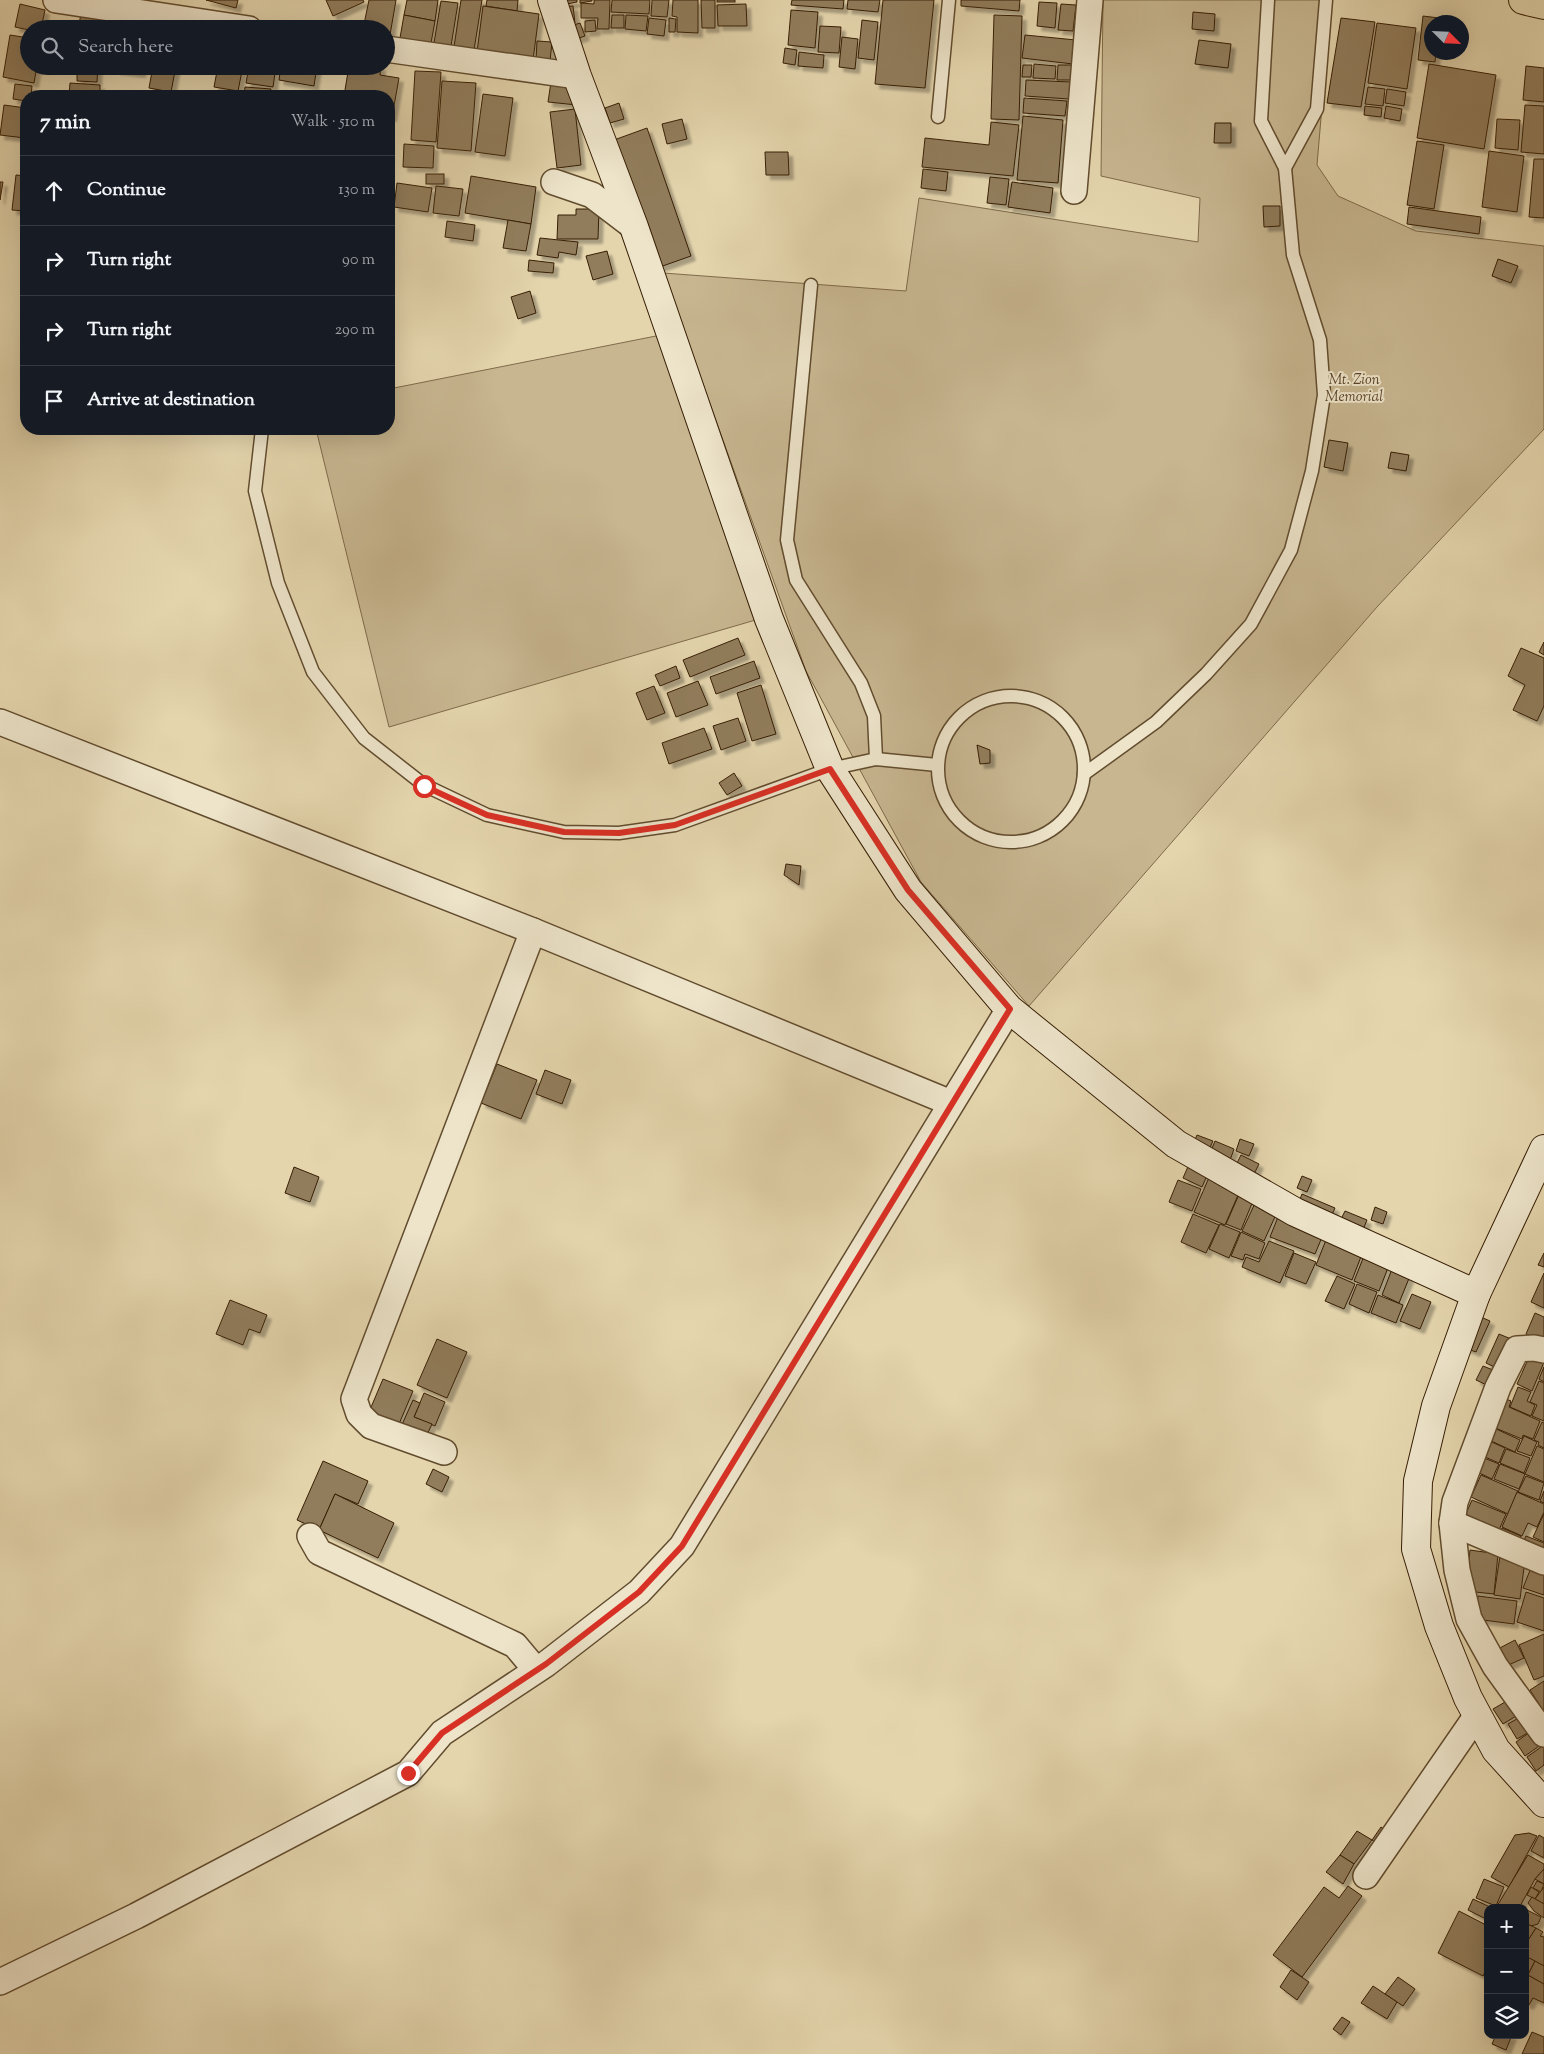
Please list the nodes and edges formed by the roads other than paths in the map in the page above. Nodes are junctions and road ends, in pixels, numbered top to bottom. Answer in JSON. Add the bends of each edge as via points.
{"nodes":[{"id":1,"x":56,"y":0,"type":"edge"},
{"id":2,"x":552,"y":0,"type":"edge"},
{"id":3,"x":949,"y":0,"type":"edge"},
{"id":4,"x":1090,"y":0,"type":"edge"},
{"id":5,"x":1268,"y":0,"type":"edge"},
{"id":6,"x":1326,"y":0,"type":"edge"},
{"id":7,"x":1523,"y":0,"type":"edge"},
{"id":8,"x":1544,"y":5,"type":"edge"},
{"id":9,"x":189,"y":20,"type":"edge"},
{"id":10,"x":395,"y":50,"type":"edge"},
{"id":11,"x":577,"y":76,"type":"junction"},
{"id":12,"x":938,"y":117,"type":"dead end"},
{"id":13,"x":1285,"y":168,"type":"junction"},
{"id":14,"x":554,"y":182,"type":"dead end"},
{"id":15,"x":1074,"y":191,"type":"dead end"},
{"id":16,"x":634,"y":226,"type":"junction"},
{"id":17,"x":811,"y":285,"type":"dead end"},
{"id":18,"x":261,"y":435,"type":"edge"},
{"id":19,"x":0,"y":722,"type":"edge"},
{"id":20,"x":876,"y":759,"type":"junction"},
{"id":21,"x":937,"y":765,"type":"junction"},
{"id":22,"x":830,"y":769,"type":"junction"},
{"id":23,"x":1084,"y":774,"type":"junction"},
{"id":24,"x":533,"y":931,"type":"junction"},
{"id":25,"x":1010,"y":1009,"type":"junction"},
{"id":26,"x":951,"y":1103,"type":"junction"},
{"id":27,"x":1544,"y":1149,"type":"edge"},
{"id":28,"x":1476,"y":1294,"type":"junction"},
{"id":29,"x":1544,"y":1350,"type":"edge"},
{"id":30,"x":444,"y":1452,"type":"dead end"},
{"id":31,"x":1452,"y":1523,"type":"junction"},
{"id":32,"x":310,"y":1536,"type":"dead end"},
{"id":33,"x":1544,"y":1562,"type":"edge"},
{"id":34,"x":536,"y":1670,"type":"junction"},
{"id":35,"x":1477,"y":1715,"type":"junction"},
{"id":36,"x":1544,"y":1734,"type":"edge"},
{"id":37,"x":1544,"y":1803,"type":"edge"},
{"id":38,"x":1366,"y":1876,"type":"dead end"},
{"id":39,"x":0,"y":1982,"type":"edge"}],
"edges":[{"from":1,"to":9,"type":"street"},
{"from":2,"to":11,"type":"street"},
{"from":3,"to":12,"type":"lane"},
{"from":4,"to":15,"type":"street"},
{"from":5,"to":13,"type":"lane","via":[[1261,121]]},
{"from":6,"to":13,"type":"lane","via":[[1317,109]]},
{"from":7,"to":8,"type":"highway"},
{"from":10,"to":11,"type":"street"},
{"from":11,"to":16,"type":"street"},
{"from":13,"to":23,"type":"lane","via":[[1294,256],[1320,340],[1324,395],[1312,472],[1291,550],[1252,624],[1206,674],[1156,722]]},
{"from":14,"to":16,"type":"street","via":[[592,195]]},
{"from":16,"to":22,"type":"street","via":[[769,619]]},
{"from":17,"to":20,"type":"lane","via":[[787,540],[796,580],[861,683],[874,716]]},
{"from":18,"to":22,"type":"lane","via":[[255,491],[278,583],[313,672],[364,738],[424,786],[487,815],[564,832],[619,833],[675,825]]},
{"from":19,"to":24,"type":"street"},
{"from":20,"to":21,"type":"lane"},
{"from":20,"to":22,"type":"lane"},
{"from":21,"to":23,"type":"lane","via":[[942,797],[950,812],[975,834],[1006,843],[1022,842],[1053,830],[1075,805]]},
{"from":21,"to":23,"type":"lane","via":[[947,733],[956,720],[969,709],[999,696],[1015,696],[1032,698],[1060,714],[1079,741]]},
{"from":22,"to":25,"type":"street","via":[[908,890]]},
{"from":24,"to":26,"type":"street"},
{"from":24,"to":30,"type":"street","via":[[354,1399],[359,1414],[371,1426]]},
{"from":25,"to":26,"type":"street"},
{"from":25,"to":28,"type":"street","via":[[1176,1144],[1295,1212]]},
{"from":26,"to":34,"type":"street","via":[[682,1546],[639,1592]]},
{"from":27,"to":28,"type":"street"},
{"from":28,"to":35,"type":"street","via":[[1436,1406],[1418,1481],[1416,1549],[1438,1626]]},
{"from":29,"to":31,"type":"street","via":[[1517,1349],[1495,1396],[1455,1502]]},
{"from":31,"to":33,"type":"street"},
{"from":31,"to":36,"type":"street","via":[[1457,1570],[1469,1619],[1495,1666]]},
{"from":32,"to":34,"type":"street","via":[[319,1552],[515,1645]]},
{"from":34,"to":39,"type":"street","via":[[442,1733],[408,1773],[136,1916]]},
{"from":35,"to":37,"type":"street","via":[[1496,1750]]},
{"from":35,"to":38,"type":"street"}]}
